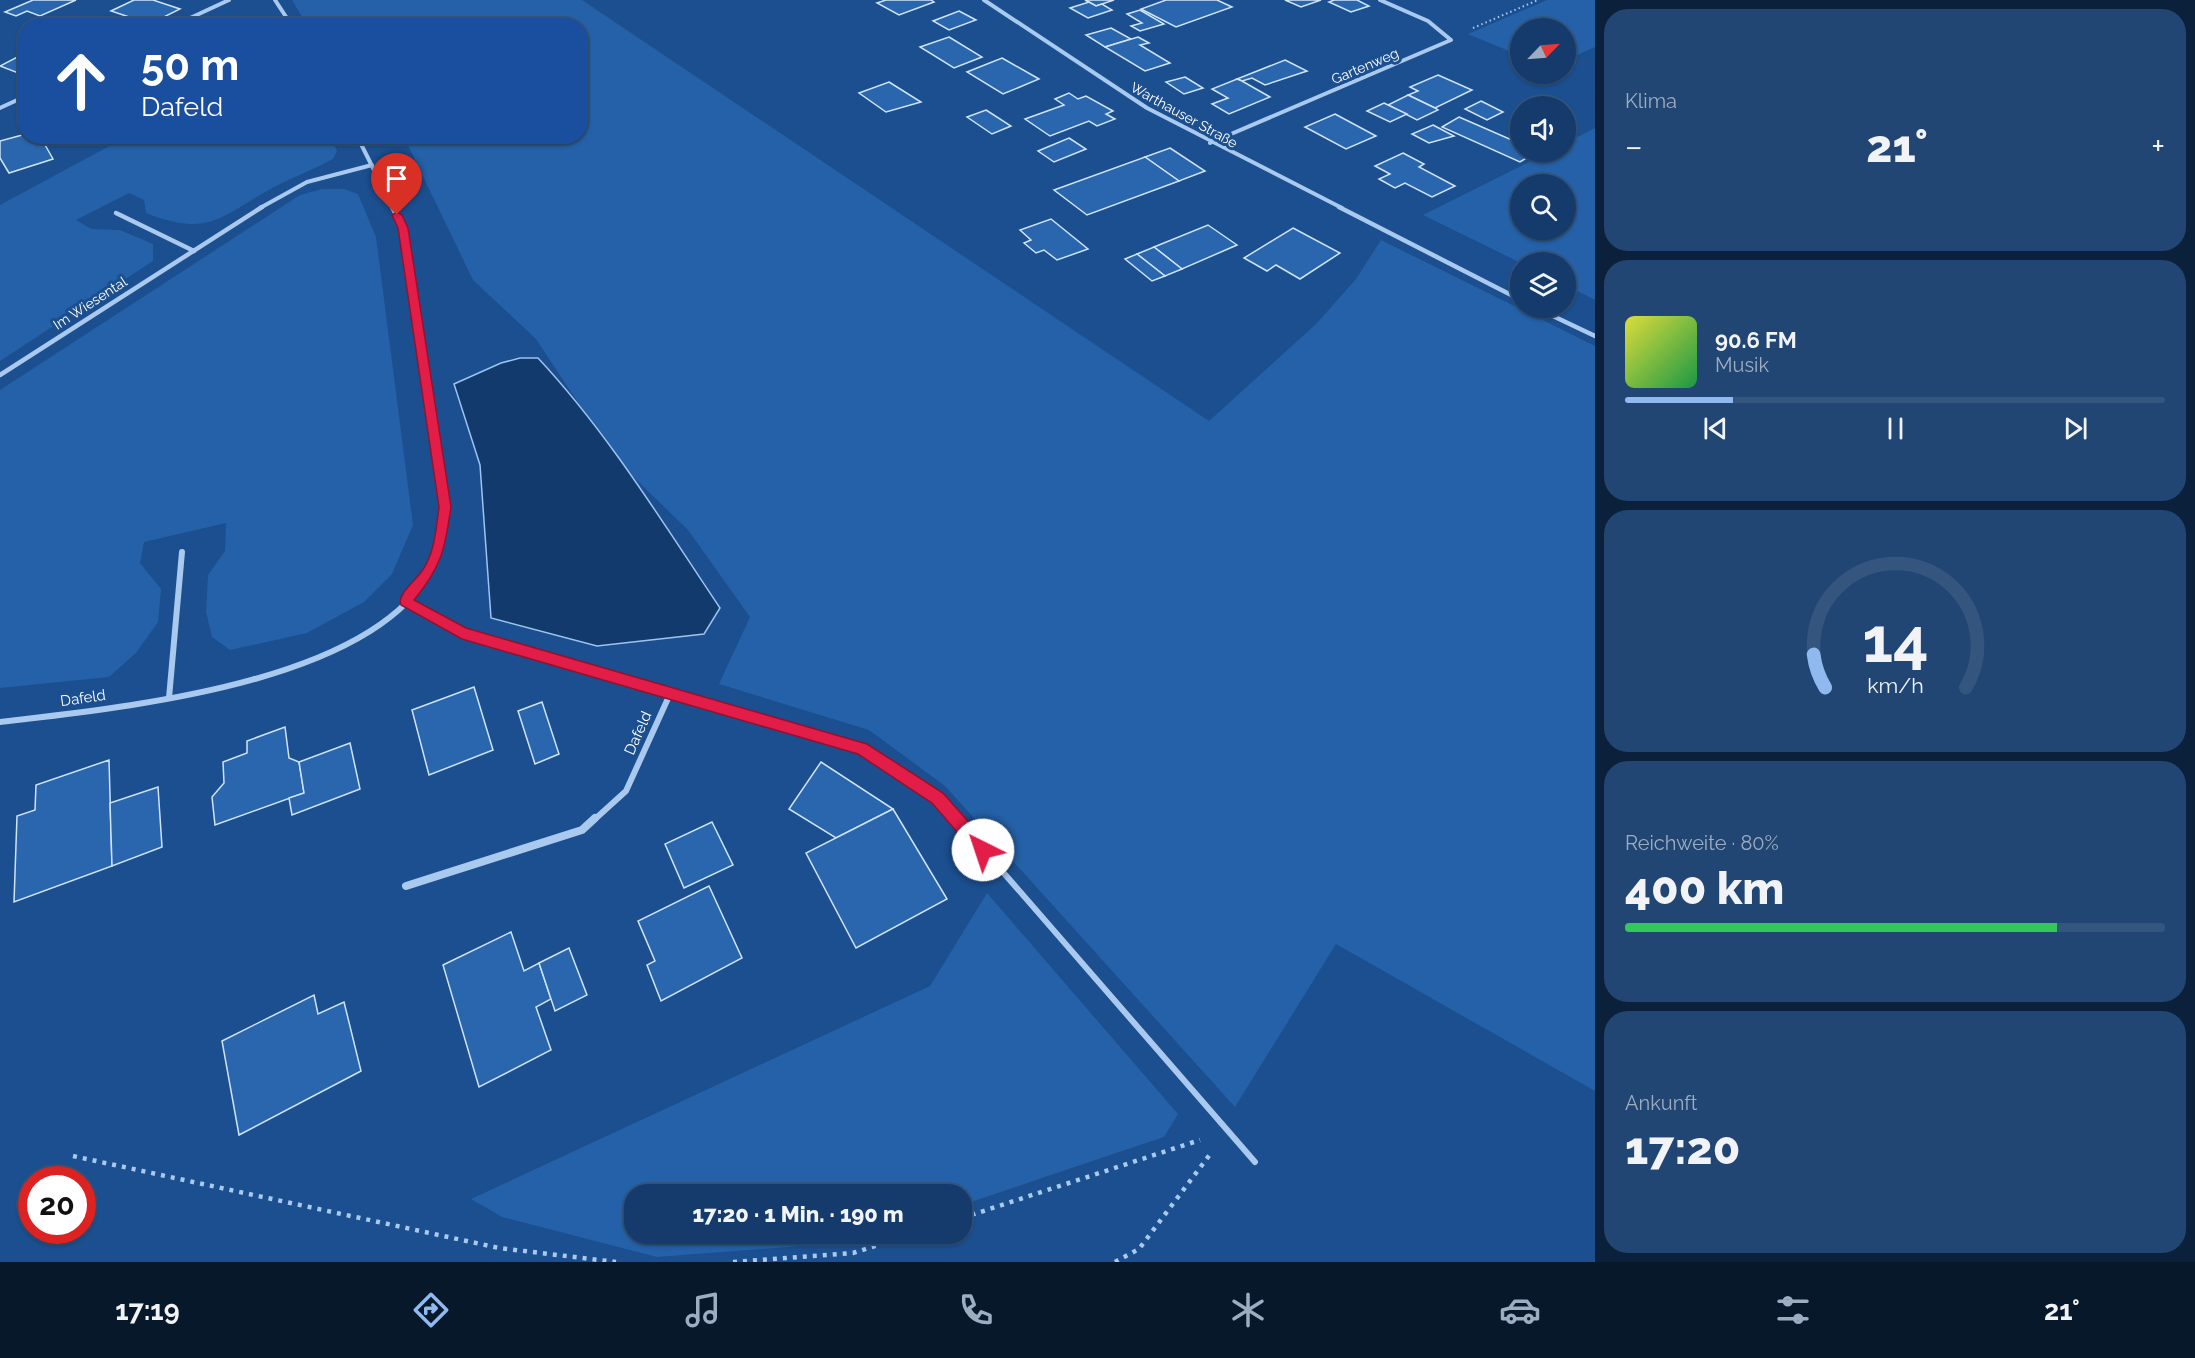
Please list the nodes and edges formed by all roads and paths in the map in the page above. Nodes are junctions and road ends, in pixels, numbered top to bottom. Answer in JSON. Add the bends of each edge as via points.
{"nodes":[{"id":1,"x":229,"y":0,"type":"edge"},
{"id":2,"x":275,"y":0,"type":"edge"},
{"id":3,"x":984,"y":0,"type":"edge"},
{"id":4,"x":1380,"y":0,"type":"edge"},
{"id":5,"x":1538,"y":0,"type":"edge"},
{"id":6,"x":190,"y":18,"type":"edge"},
{"id":7,"x":287,"y":18,"type":"edge"},
{"id":8,"x":1444,"y":31,"type":"junction"},
{"id":9,"x":18,"y":100,"type":"edge"},
{"id":10,"x":0,"y":108,"type":"edge"},
{"id":11,"x":1210,"y":142,"type":"junction"},
{"id":12,"x":361,"y":144,"type":"edge"},
{"id":13,"x":372,"y":165,"type":"junction"},
{"id":14,"x":116,"y":213,"type":"dead end"},
{"id":15,"x":194,"y":251,"type":"junction"},
{"id":16,"x":1510,"y":295,"type":"edge"},
{"id":17,"x":1557,"y":318,"type":"edge"},
{"id":18,"x":1595,"y":336,"type":"edge"},
{"id":19,"x":0,"y":375,"type":"edge"},
{"id":20,"x":182,"y":552,"type":"dead end"},
{"id":21,"x":405,"y":601,"type":"junction"},
{"id":22,"x":670,"y":694,"type":"junction"},
{"id":23,"x":169,"y":698,"type":"junction"},
{"id":24,"x":0,"y":722,"type":"edge"},
{"id":25,"x":406,"y":886,"type":"dead end"},
{"id":26,"x":1227,"y":1131,"type":"junction"},
{"id":27,"x":73,"y":1156,"type":"dead end"},
{"id":28,"x":1255,"y":1162,"type":"dead end"},
{"id":29,"x":972,"y":1215,"type":"edge"},
{"id":30,"x":883,"y":1244,"type":"edge"},
{"id":31,"x":616,"y":1262,"type":"edge"},
{"id":32,"x":733,"y":1262,"type":"edge"},
{"id":33,"x":1115,"y":1262,"type":"edge"}],
"edges":[{"from":1,"to":6,"type":"street"},
{"from":2,"to":7,"type":"street"},
{"from":3,"to":11,"type":"street","name":"Warthauser Straße","via":[[1102,81]]},
{"from":4,"to":8,"type":"street"},
{"from":5,"to":8,"type":"path","via":[[1466,31]]},
{"from":8,"to":11,"type":"street","name":"Gartenweg","via":[[1451,40]]},
{"from":9,"to":10,"type":"street"},
{"from":11,"to":16,"type":"street","name":"Warthauser Straße"},
{"from":12,"to":13,"type":"street","name":"Dafeld"},
{"from":13,"to":15,"type":"street","name":"Im Wiesental","via":[[287,190]]},
{"from":13,"to":21,"type":"street","name":"Dafeld","via":[[403,228],[445,507],[440,545],[429,572]]},
{"from":14,"to":15,"type":"street"},
{"from":15,"to":19,"type":"street","name":"Im Wiesental"},
{"from":17,"to":18,"type":"street"},
{"from":20,"to":23,"type":"street"},
{"from":21,"to":22,"type":"street","via":[[462,633]]},
{"from":21,"to":23,"type":"street","name":"Dafeld","via":[[366,635],[315,661]]},
{"from":22,"to":25,"type":"street","name":"Dafeld","via":[[626,792],[582,830]]},
{"from":22,"to":26,"type":"lane","via":[[862,749],[938,798]]},
{"from":23,"to":24,"type":"street","name":"Dafeld"},
{"from":26,"to":28,"type":"lane"},
{"from":26,"to":29,"type":"path"},
{"from":26,"to":33,"type":"path","via":[[1139,1249]]},
{"from":27,"to":31,"type":"path","via":[[499,1248]]},
{"from":30,"to":32,"type":"path","via":[[853,1254]]}]}
